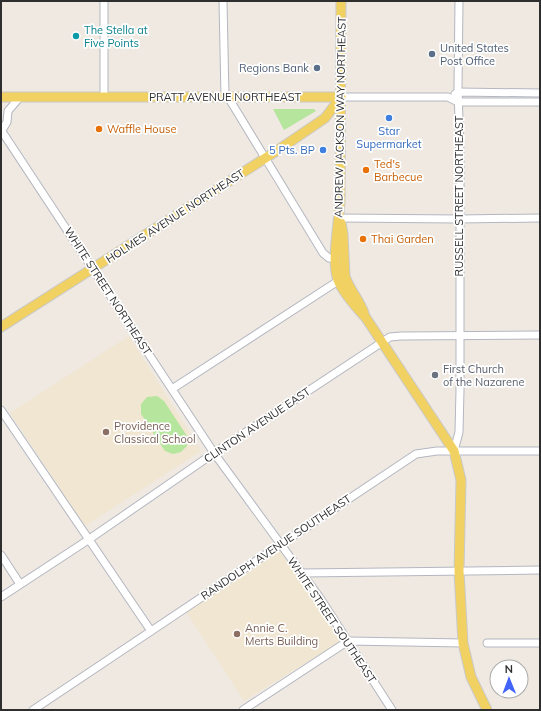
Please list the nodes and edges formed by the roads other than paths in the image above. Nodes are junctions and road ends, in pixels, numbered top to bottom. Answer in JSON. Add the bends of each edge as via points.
{"nodes":[{"id":1,"x":104,"y":1,"type":"edge"},
{"id":2,"x":223,"y":1,"type":"edge"},
{"id":3,"x":342,"y":1,"type":"edge"},
{"id":4,"x":459,"y":1,"type":"edge"},
{"id":5,"x":458,"y":92,"type":"junction"},
{"id":6,"x":540,"y":93,"type":"edge"},
{"id":7,"x":1,"y":97,"type":"edge"},
{"id":8,"x":20,"y":97,"type":"junction"},
{"id":9,"x":104,"y":97,"type":"junction"},
{"id":10,"x":226,"y":97,"type":"junction"},
{"id":11,"x":342,"y":97,"type":"junction"},
{"id":12,"x":448,"y":97,"type":"junction"},
{"id":13,"x":458,"y":102,"type":"junction"},
{"id":14,"x":540,"y":102,"type":"edge"},
{"id":15,"x":1,"y":131,"type":"edge"},
{"id":16,"x":265,"y":159,"type":"junction"},
{"id":17,"x":339,"y":218,"type":"junction"},
{"id":18,"x":540,"y":218,"type":"edge"},
{"id":19,"x":459,"y":219,"type":"junction"},
{"id":20,"x":336,"y":259,"type":"junction"},
{"id":21,"x":93,"y":269,"type":"junction"},
{"id":22,"x":338,"y":281,"type":"junction"},
{"id":23,"x":366,"y":318,"type":"junction"},
{"id":24,"x":1,"y":327,"type":"edge"},
{"id":25,"x":459,"y":335,"type":"junction"},
{"id":26,"x":540,"y":336,"type":"edge"},
{"id":27,"x":381,"y":342,"type":"junction"},
{"id":28,"x":172,"y":389,"type":"junction"},
{"id":29,"x":1,"y":410,"type":"edge"},
{"id":30,"x":454,"y":451,"type":"junction"},
{"id":31,"x":540,"y":451,"type":"edge"},
{"id":32,"x":214,"y":453,"type":"junction"},
{"id":33,"x":88,"y":540,"type":"junction"},
{"id":34,"x":281,"y":544,"type":"junction"},
{"id":35,"x":1,"y":555,"type":"edge"},
{"id":36,"x":540,"y":570,"type":"edge"},
{"id":37,"x":459,"y":571,"type":"junction"},
{"id":38,"x":302,"y":573,"type":"junction"},
{"id":39,"x":20,"y":584,"type":"junction"},
{"id":40,"x":1,"y":597,"type":"edge"},
{"id":41,"x":151,"y":631,"type":"junction"},
{"id":42,"x":348,"y":641,"type":"junction"},
{"id":43,"x":463,"y":643,"type":"junction"},
{"id":44,"x":487,"y":643,"type":"dead end"},
{"id":45,"x":540,"y":643,"type":"edge"},
{"id":46,"x":33,"y":710,"type":"edge"},
{"id":47,"x":242,"y":710,"type":"edge"},
{"id":48,"x":392,"y":710,"type":"edge"},
{"id":49,"x":487,"y":710,"type":"edge"}],
"edges":[{"from":1,"to":9,"type":"street"},
{"from":2,"to":10,"type":"street"},
{"from":3,"to":11,"type":"main road","name":"ANDREW JACKSON WAY NORTHEAST"},
{"from":4,"to":5,"type":"street","name":"RUSSELL STREET NORTHEAST"},
{"from":5,"to":6,"type":"street"},
{"from":5,"to":12,"type":"street"},
{"from":5,"to":13,"type":"street","name":"RUSSELL STREET NORTHEAST"},
{"from":7,"to":8,"type":"main road","name":"PRATT AVENUE NORTHEAST"},
{"from":8,"to":9,"type":"main road","name":"PRATT AVENUE NORTHEAST"},
{"from":8,"to":15,"type":"street","via":[[8,111],[7,122]]},
{"from":9,"to":10,"type":"main road","name":"PRATT AVENUE NORTHEAST"},
{"from":10,"to":11,"type":"main road","name":"PRATT AVENUE NORTHEAST"},
{"from":10,"to":16,"type":"street"},
{"from":11,"to":12,"type":"street","name":"PRATT AVENUE NORTHEAST"},
{"from":11,"to":16,"type":"main road","name":"HOLMES AVENUE NORTHEAST","via":[[325,118]]},
{"from":11,"to":17,"type":"main road","name":"ANDREW JACKSON WAY NORTHEAST"},
{"from":12,"to":13,"type":"street"},
{"from":13,"to":14,"type":"street"},
{"from":13,"to":19,"type":"street","name":"RUSSELL STREET NORTHEAST"},
{"from":15,"to":21,"type":"street","name":"WHITE STREET NORTHEAST"},
{"from":16,"to":20,"type":"street","via":[[323,253],[329,258]]},
{"from":16,"to":21,"type":"main road","name":"HOLMES AVENUE NORTHEAST"},
{"from":17,"to":19,"type":"street"},
{"from":17,"to":20,"type":"main road","name":"ANDREW JACKSON WAY NORTHEAST"},
{"from":17,"to":23,"type":"main road","via":[[343,234],[344,276]]},
{"from":18,"to":19,"type":"street"},
{"from":19,"to":25,"type":"street","name":"RUSSELL STREET NORTHEAST"},
{"from":20,"to":22,"type":"main road","name":"ANDREW JACKSON WAY NORTHEAST"},
{"from":21,"to":24,"type":"main road","name":"HOLMES AVENUE NORTHEAST"},
{"from":21,"to":28,"type":"street","name":"WHITE STREET NORTHEAST"},
{"from":22,"to":23,"type":"main road"},
{"from":22,"to":28,"type":"street"},
{"from":23,"to":27,"type":"main road"},
{"from":25,"to":26,"type":"street","name":"CLINTON AVENUE EAST"},
{"from":25,"to":27,"type":"street","name":"CLINTON AVENUE EAST","via":[[401,336],[390,337]]},
{"from":25,"to":30,"type":"street","name":"RUSSELL STREET NORTHEAST","via":[[459,432]]},
{"from":27,"to":30,"type":"main road"},
{"from":27,"to":32,"type":"street","name":"CLINTON AVENUE EAST"},
{"from":28,"to":32,"type":"street","name":"WHITE STREET NORTHEAST"},
{"from":29,"to":33,"type":"street"},
{"from":30,"to":31,"type":"street","name":"RANDOLPH AVENUE SOUTHEAST"},
{"from":30,"to":34,"type":"street","name":"RANDOLPH AVENUE SOUTHEAST","via":[[416,454]]},
{"from":30,"to":37,"type":"main road","via":[[460,480]]},
{"from":32,"to":33,"type":"street","name":"CLINTON AVENUE EAST"},
{"from":32,"to":34,"type":"street","name":"WHITE STREET SOUTHEAST"},
{"from":33,"to":39,"type":"street","name":"CLINTON AVENUE EAST"},
{"from":33,"to":41,"type":"street"},
{"from":34,"to":38,"type":"street","name":"WHITE STREET SOUTHEAST"},
{"from":34,"to":41,"type":"street","name":"RANDOLPH AVENUE SOUTHEAST"},
{"from":35,"to":39,"type":"street"},
{"from":36,"to":37,"type":"street"},
{"from":37,"to":38,"type":"street"},
{"from":37,"to":43,"type":"main road"},
{"from":38,"to":42,"type":"street","name":"WHITE STREET SOUTHEAST"},
{"from":39,"to":40,"type":"street","name":"CLINTON AVENUE EAST"},
{"from":41,"to":46,"type":"street","name":"RANDOLPH AVENUE SOUTHEAST"},
{"from":42,"to":43,"type":"street"},
{"from":42,"to":47,"type":"street"},
{"from":42,"to":48,"type":"street","name":"WHITE STREET SOUTHEAST"},
{"from":43,"to":49,"type":"main road","via":[[471,677]]},
{"from":44,"to":45,"type":"street"}]}
